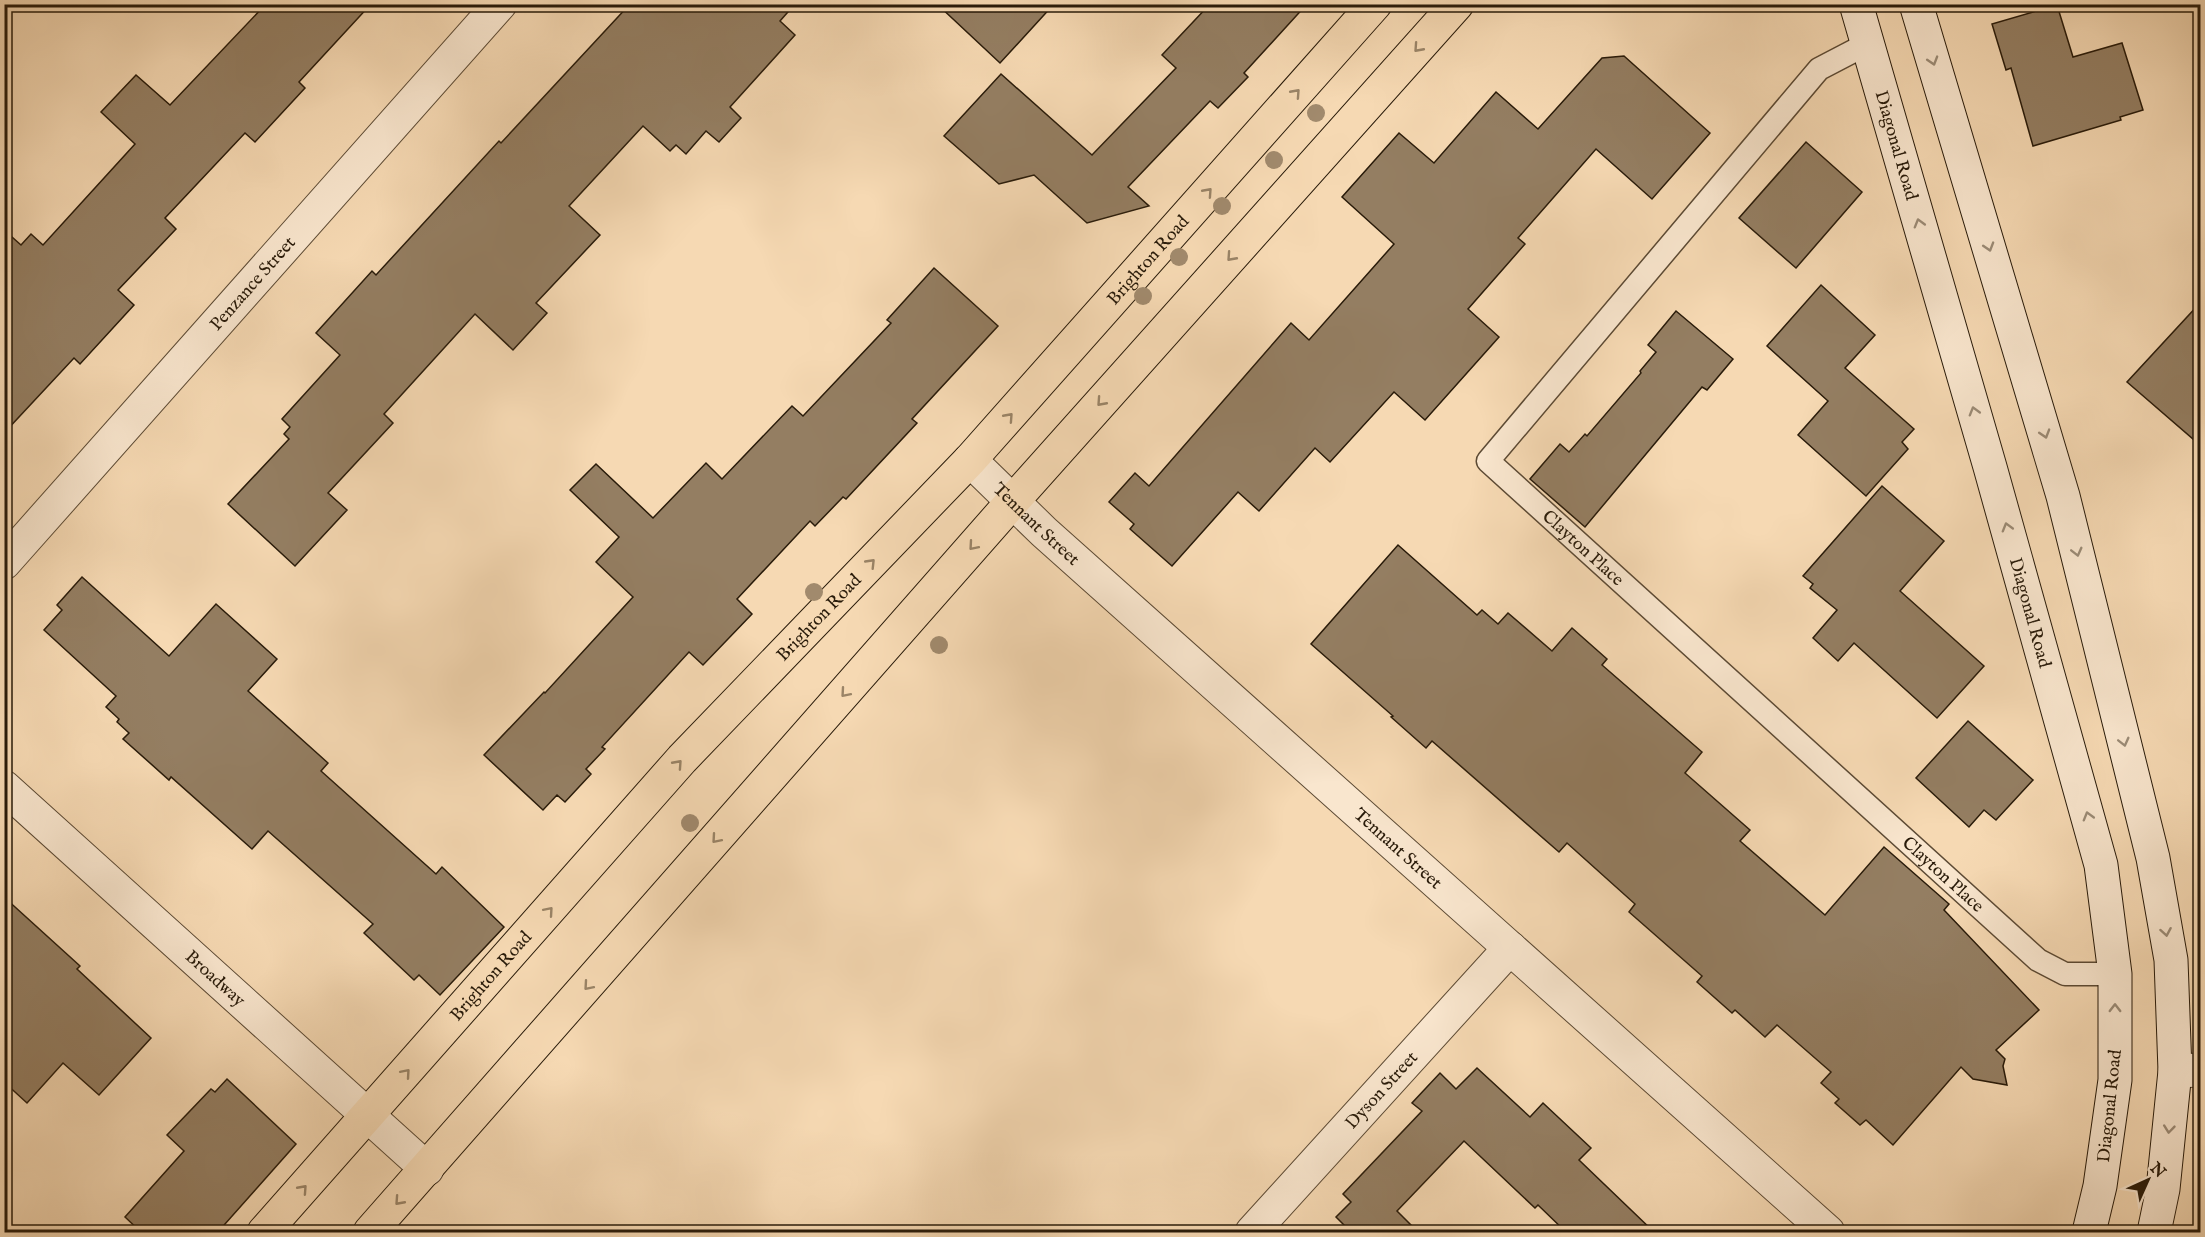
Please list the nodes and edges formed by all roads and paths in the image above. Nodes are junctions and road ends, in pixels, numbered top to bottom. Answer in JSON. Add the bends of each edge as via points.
{"nodes":[{"id":1,"x":500,"y":4,"type":"edge"},
{"id":2,"x":1375,"y":4,"type":"edge"},
{"id":3,"x":1457,"y":4,"type":"edge"},
{"id":4,"x":1856,"y":4,"type":"edge"},
{"id":5,"x":1916,"y":4,"type":"edge"},
{"id":6,"x":1867,"y":44,"type":"junction"},
{"id":7,"x":970,"y":460,"type":"junction"},
{"id":8,"x":1012,"y":502,"type":"junction"},
{"id":9,"x":4,"y":563,"type":"edge"},
{"id":10,"x":4,"y":786,"type":"edge"},
{"id":11,"x":1510,"y":948,"type":"junction"},
{"id":12,"x":2115,"y":974,"type":"junction"},
{"id":13,"x":2188,"y":1071,"type":"edge"},
{"id":14,"x":368,"y":1117,"type":"junction"},
{"id":15,"x":427,"y":1169,"type":"junction"},
{"id":16,"x":264,"y":1233,"type":"edge"},
{"id":17,"x":370,"y":1233,"type":"edge"},
{"id":18,"x":1252,"y":1233,"type":"edge"},
{"id":19,"x":1828,"y":1233,"type":"edge"},
{"id":20,"x":2089,"y":1233,"type":"edge"},
{"id":21,"x":2154,"y":1233,"type":"edge"}],
"edges":[{"from":1,"to":9,"type":"street","name":"Penzance Street"},
{"from":7,"to":2,"type":"main road","name":"Brighton Road","one_way":true},
{"from":3,"to":8,"type":"main road","one_way":true},
{"from":4,"to":6,"type":"street","name":"Diagonal Road"},
{"from":5,"to":13,"type":"street","one_way":true,"via":[[2063,496],[2153,858]]},
{"from":12,"to":6,"type":"street","name":"Diagonal Road","one_way":true,"via":[[2102,865]]},
{"from":6,"to":12,"type":"lane","name":"Clayton Place","via":[[1819,69],[1488,461],[2038,960],[2065,974]]},
{"from":7,"to":8,"type":"street","name":"Tennant Street"},
{"from":14,"to":7,"type":"main road","name":"Brighton Road","one_way":true,"via":[[682,759]]},
{"from":8,"to":11,"type":"street","name":"Tennant Street"},
{"from":8,"to":15,"type":"main road","one_way":true},
{"from":10,"to":14,"type":"street","name":"Broadway"},
{"from":11,"to":18,"type":"street","name":"Dyson Street"},
{"from":11,"to":19,"type":"street","name":"Tennant Street"},
{"from":20,"to":12,"type":"street","name":"Diagonal Road","one_way":true,"via":[[2115,1080]]},
{"from":13,"to":21,"type":"street","one_way":true},
{"from":14,"to":15,"type":"street","name":"Broadway"},
{"from":16,"to":14,"type":"main road","name":"Brighton Road","one_way":true},
{"from":15,"to":17,"type":"main road","one_way":true}]}
